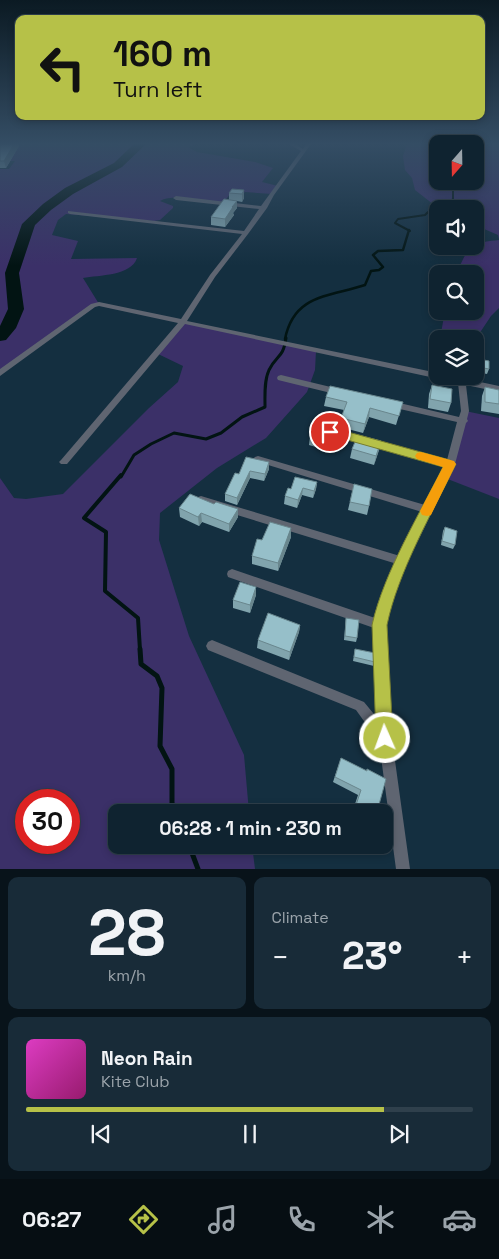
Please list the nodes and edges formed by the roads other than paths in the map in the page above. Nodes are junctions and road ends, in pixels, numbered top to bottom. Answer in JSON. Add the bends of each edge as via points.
{"nodes":[{"id":1,"x":279,"y":185,"type":"edge"},
{"id":2,"x":176,"y":198,"type":"dead end"},
{"id":3,"x":264,"y":208,"type":"junction"},
{"id":4,"x":70,"y":212,"type":"dead end"},
{"id":5,"x":246,"y":233,"type":"junction"},
{"id":6,"x":183,"y":322,"type":"junction"},
{"id":7,"x":0,"y":374,"type":"edge"},
{"id":8,"x":429,"y":374,"type":"edge"},
{"id":9,"x":281,"y":378,"type":"dead end"},
{"id":10,"x":463,"y":385,"type":"edge"},
{"id":11,"x":480,"y":385,"type":"edge"},
{"id":12,"x":499,"y":389,"type":"edge"},
{"id":13,"x":348,"y":394,"type":"edge"},
{"id":14,"x":377,"y":401,"type":"edge"},
{"id":15,"x":464,"y":421,"type":"junction"},
{"id":16,"x":313,"y":427,"type":"edge"},
{"id":17,"x":258,"y":459,"type":"edge"},
{"id":18,"x":64,"y":462,"type":"dead end"},
{"id":19,"x":450,"y":464,"type":"junction"},
{"id":20,"x":201,"y":500,"type":"edge"},
{"id":21,"x":427,"y":510,"type":"junction"},
{"id":22,"x":403,"y":561,"type":"junction"},
{"id":23,"x":232,"y":574,"type":"dead end"},
{"id":24,"x":380,"y":625,"type":"junction"},
{"id":25,"x":212,"y":646,"type":"dead end"},
{"id":26,"x":385,"y":738,"type":"junction"},
{"id":27,"x":403,"y":869,"type":"edge"}],
"edges":[{"from":1,"to":3,"type":"street"},
{"from":2,"to":3,"type":"street"},
{"from":3,"to":5,"type":"street"},
{"from":4,"to":5,"type":"street"},
{"from":5,"to":6,"type":"street","via":[[212,276]]},
{"from":6,"to":7,"type":"street","via":[[93,305]]},
{"from":6,"to":8,"type":"street"},
{"from":6,"to":18,"type":"street"},
{"from":9,"to":13,"type":"street"},
{"from":10,"to":15,"type":"street"},
{"from":11,"to":12,"type":"street"},
{"from":14,"to":15,"type":"street"},
{"from":15,"to":19,"type":"street"},
{"from":16,"to":19,"type":"street"},
{"from":17,"to":21,"type":"street"},
{"from":19,"to":21,"type":"street"},
{"from":20,"to":22,"type":"street"},
{"from":21,"to":22,"type":"street"},
{"from":22,"to":24,"type":"street"},
{"from":23,"to":24,"type":"street"},
{"from":24,"to":26,"type":"street"},
{"from":25,"to":26,"type":"street","via":[[360,706]]},
{"from":26,"to":27,"type":"street"}]}
